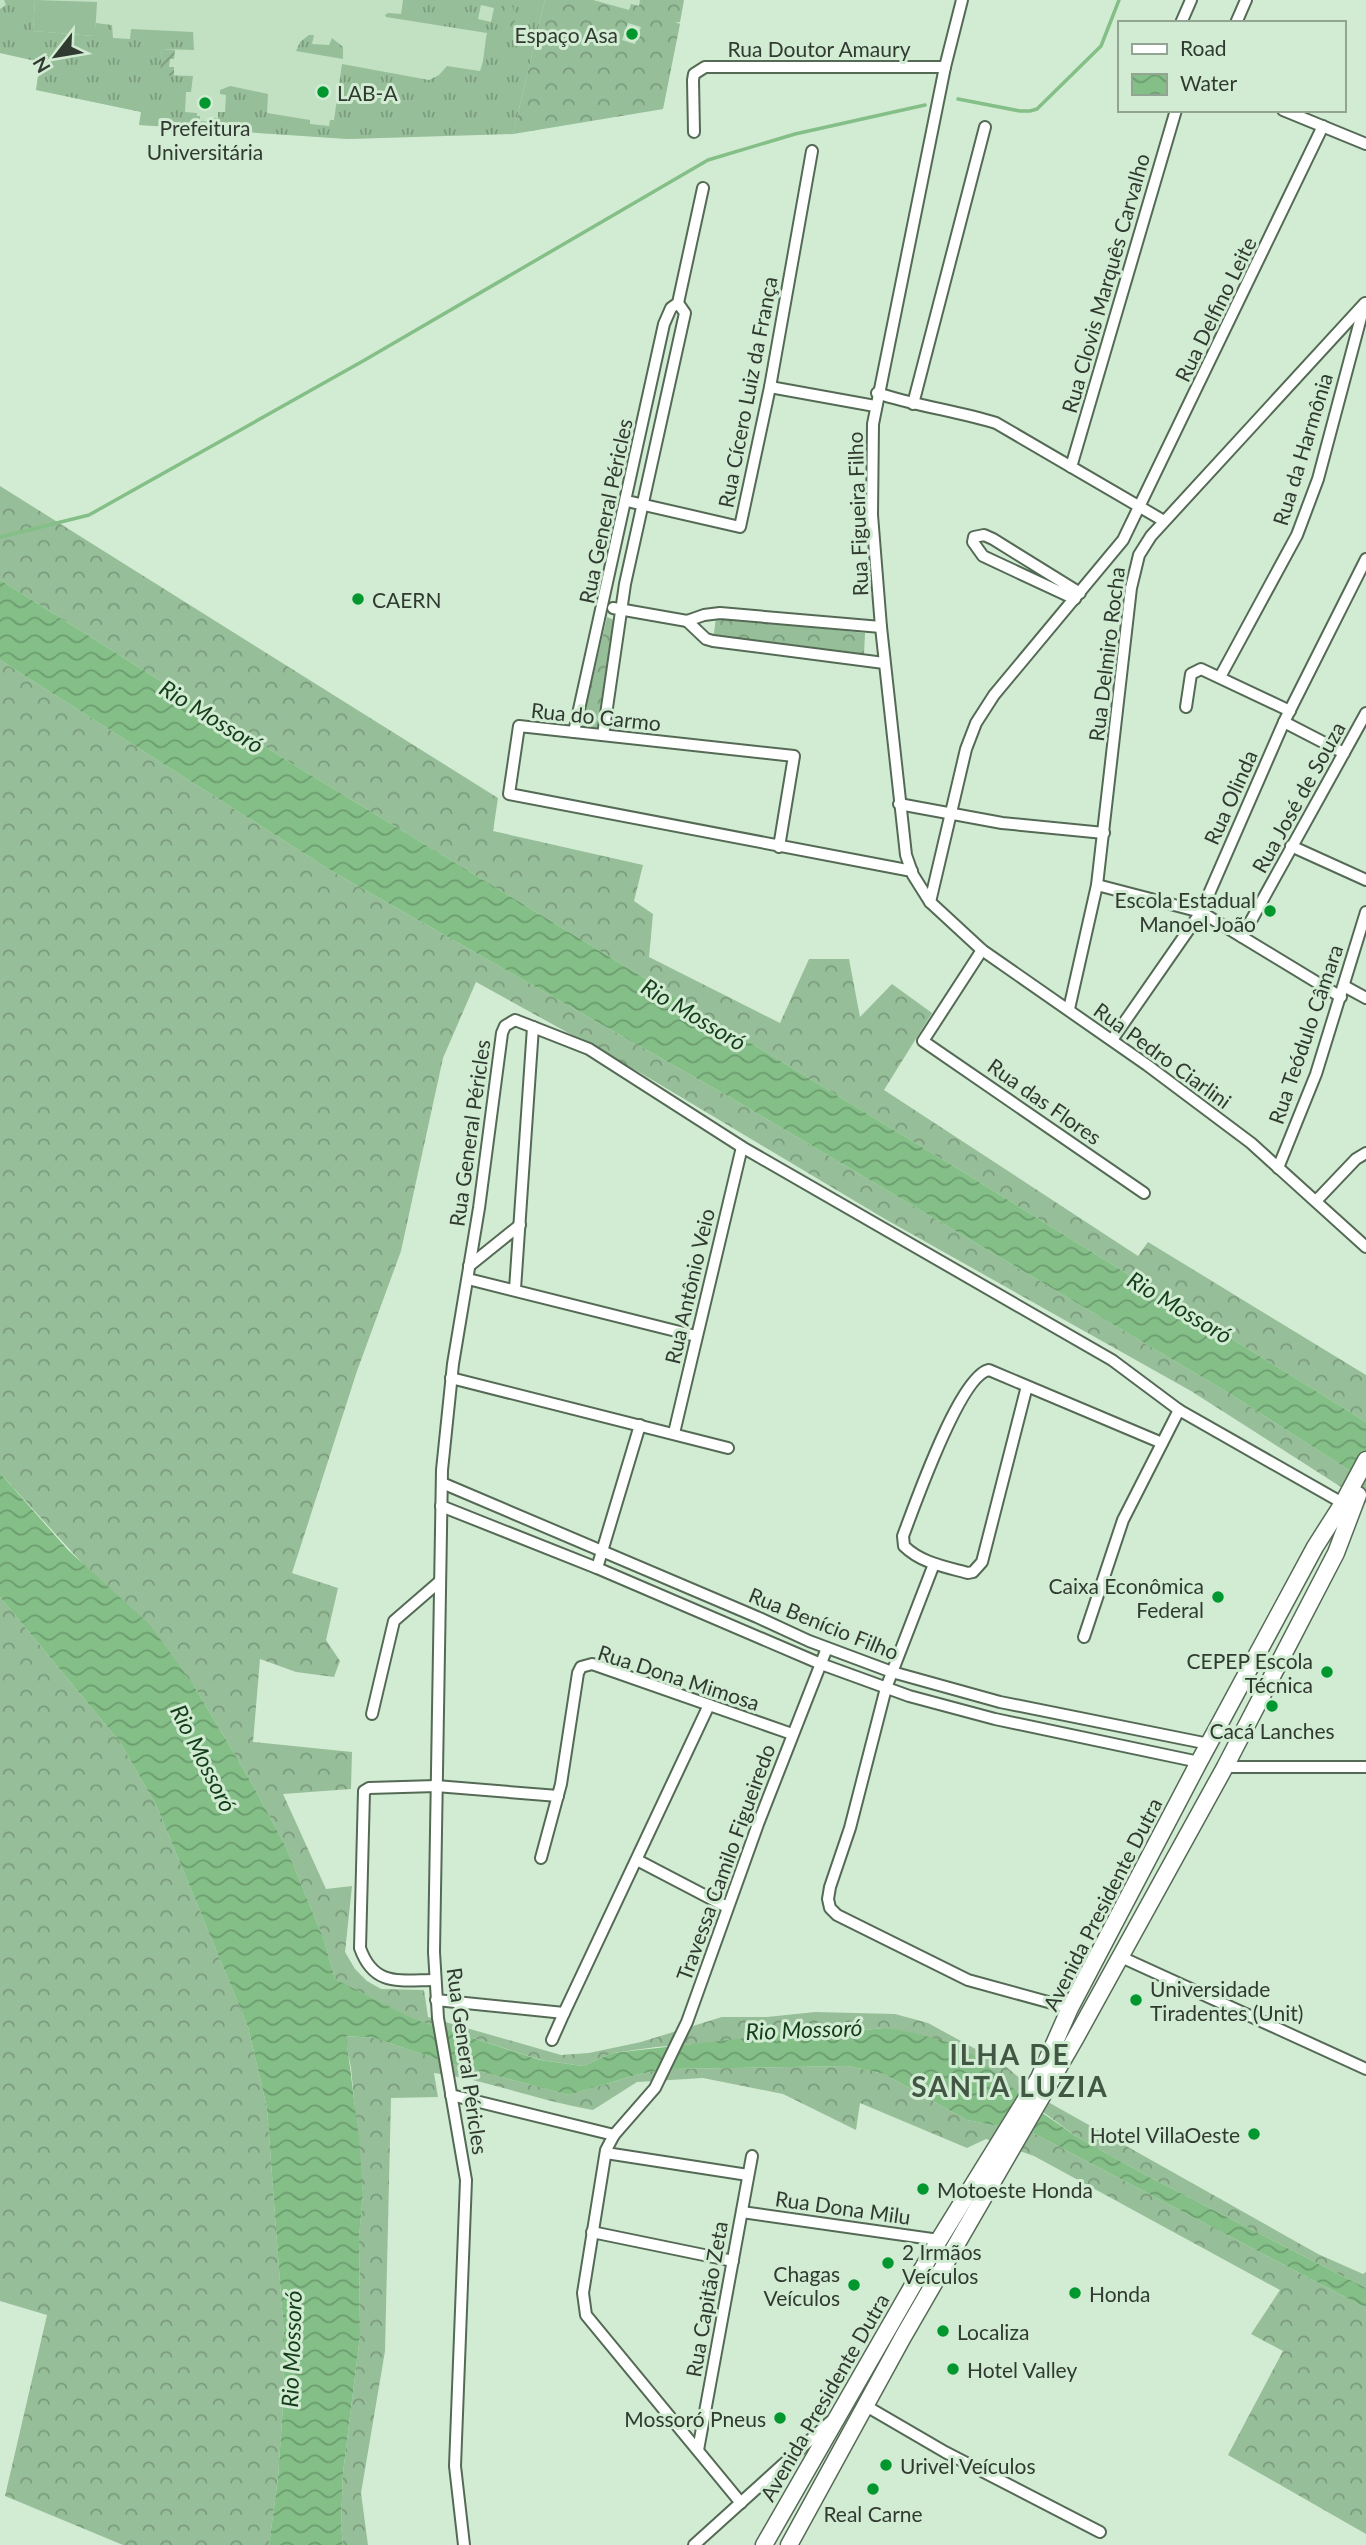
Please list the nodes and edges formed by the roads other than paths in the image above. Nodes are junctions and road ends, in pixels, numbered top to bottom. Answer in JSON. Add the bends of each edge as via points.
{"nodes":[{"id":1,"x":962,"y":0,"type":"edge"},
{"id":2,"x":1191,"y":0,"type":"edge"},
{"id":3,"x":1246,"y":0,"type":"edge"},
{"id":4,"x":1182,"y":21,"type":"edge"},
{"id":5,"x":1237,"y":21,"type":"edge"},
{"id":6,"x":945,"y":67,"type":"junction"},
{"id":7,"x":1175,"y":112,"type":"edge"},
{"id":8,"x":1288,"y":112,"type":"edge"},
{"id":9,"x":1323,"y":126,"type":"junction"},
{"id":10,"x":985,"y":127,"type":"dead end"},
{"id":11,"x":694,"y":132,"type":"dead end"},
{"id":12,"x":1366,"y":144,"type":"edge"},
{"id":13,"x":812,"y":151,"type":"dead end"},
{"id":14,"x":703,"y":188,"type":"dead end"},
{"id":15,"x":1365,"y":301,"type":"edge"},
{"id":16,"x":678,"y":303,"type":"junction"},
{"id":17,"x":770,"y":387,"type":"junction"},
{"id":18,"x":877,"y":393,"type":"junction"},
{"id":19,"x":913,"y":404,"type":"junction"},
{"id":20,"x":876,"y":406,"type":"junction"},
{"id":21,"x":1070,"y":467,"type":"junction"},
{"id":22,"x":627,"y":501,"type":"junction"},
{"id":23,"x":642,"y":503,"type":"junction"},
{"id":24,"x":1141,"y":508,"type":"junction"},
{"id":25,"x":1164,"y":521,"type":"junction"},
{"id":26,"x":1366,"y":559,"type":"edge"},
{"id":27,"x":1078,"y":596,"type":"junction"},
{"id":28,"x":604,"y":607,"type":"junction"},
{"id":29,"x":621,"y":609,"type":"junction"},
{"id":30,"x":687,"y":621,"type":"junction"},
{"id":31,"x":881,"y":626,"type":"junction"},
{"id":32,"x":884,"y":663,"type":"junction"},
{"id":33,"x":1220,"y":677,"type":"junction"},
{"id":34,"x":1186,"y":707,"type":"dead end"},
{"id":35,"x":1290,"y":710,"type":"junction"},
{"id":36,"x":1366,"y":713,"type":"edge"},
{"id":37,"x":1284,"y":722,"type":"junction"},
{"id":38,"x":575,"y":732,"type":"junction"},
{"id":39,"x":1362,"y":734,"type":"edge"},
{"id":40,"x":603,"y":735,"type":"junction"},
{"id":41,"x":1344,"y":753,"type":"junction"},
{"id":42,"x":899,"y":804,"type":"junction"},
{"id":43,"x":951,"y":813,"type":"junction"},
{"id":44,"x":1104,"y":833,"type":"junction"},
{"id":45,"x":779,"y":846,"type":"junction"},
{"id":46,"x":1291,"y":846,"type":"junction"},
{"id":47,"x":912,"y":871,"type":"junction"},
{"id":48,"x":1366,"y":880,"type":"edge"},
{"id":49,"x":1097,"y":885,"type":"junction"},
{"id":50,"x":930,"y":902,"type":"junction"},
{"id":51,"x":1200,"y":912,"type":"junction"},
{"id":52,"x":1366,"y":912,"type":"edge"},
{"id":53,"x":1242,"y":937,"type":"junction"},
{"id":54,"x":982,"y":950,"type":"junction"},
{"id":55,"x":1342,"y":992,"type":"junction"},
{"id":56,"x":1366,"y":998,"type":"edge"},
{"id":57,"x":1069,"y":1009,"type":"junction"},
{"id":58,"x":533,"y":1027,"type":"junction"},
{"id":59,"x":1112,"y":1040,"type":"junction"},
{"id":60,"x":742,"y":1147,"type":"junction"},
{"id":61,"x":1366,"y":1153,"type":"edge"},
{"id":62,"x":1278,"y":1168,"type":"junction"},
{"id":63,"x":1144,"y":1194,"type":"dead end"},
{"id":64,"x":1316,"y":1201,"type":"junction"},
{"id":65,"x":520,"y":1225,"type":"junction"},
{"id":66,"x":1366,"y":1247,"type":"edge"},
{"id":67,"x":469,"y":1266,"type":"junction"},
{"id":68,"x":468,"y":1279,"type":"junction"},
{"id":69,"x":515,"y":1289,"type":"junction"},
{"id":70,"x":696,"y":1336,"type":"junction"},
{"id":71,"x":452,"y":1378,"type":"junction"},
{"id":72,"x":1027,"y":1386,"type":"junction"},
{"id":73,"x":1179,"y":1410,"type":"junction"},
{"id":74,"x":640,"y":1425,"type":"junction"},
{"id":75,"x":674,"y":1433,"type":"junction"},
{"id":76,"x":1162,"y":1443,"type":"junction"},
{"id":77,"x":728,"y":1448,"type":"dead end"},
{"id":78,"x":1366,"y":1461,"type":"edge"},
{"id":79,"x":1366,"y":1480,"type":"edge"},
{"id":80,"x":442,"y":1483,"type":"junction"},
{"id":81,"x":1349,"y":1502,"type":"junction"},
{"id":82,"x":441,"y":1506,"type":"junction"},
{"id":83,"x":601,"y":1551,"type":"junction"},
{"id":84,"x":934,"y":1564,"type":"junction"},
{"id":85,"x":597,"y":1568,"type":"junction"},
{"id":86,"x":439,"y":1582,"type":"junction"},
{"id":87,"x":1084,"y":1637,"type":"dead end"},
{"id":88,"x":827,"y":1648,"type":"junction"},
{"id":89,"x":821,"y":1664,"type":"junction"},
{"id":90,"x":892,"y":1672,"type":"junction"},
{"id":91,"x":886,"y":1688,"type":"junction"},
{"id":92,"x":978,"y":1696,"type":"junction"},
{"id":93,"x":709,"y":1705,"type":"junction"},
{"id":94,"x":974,"y":1713,"type":"junction"},
{"id":95,"x":372,"y":1714,"type":"dead end"},
{"id":96,"x":1107,"y":1724,"type":"junction"},
{"id":97,"x":792,"y":1734,"type":"junction"},
{"id":98,"x":1103,"y":1742,"type":"junction"},
{"id":99,"x":1209,"y":1744,"type":"junction"},
{"id":100,"x":1199,"y":1762,"type":"junction"},
{"id":101,"x":1225,"y":1767,"type":"junction"},
{"id":102,"x":1366,"y":1767,"type":"edge"},
{"id":103,"x":436,"y":1786,"type":"junction"},
{"id":104,"x":558,"y":1796,"type":"junction"},
{"id":105,"x":1150,"y":1857,"type":"junction"},
{"id":106,"x":541,"y":1858,"type":"dead end"},
{"id":107,"x":637,"y":1860,"type":"junction"},
{"id":108,"x":1168,"y":1868,"type":"junction"},
{"id":109,"x":727,"y":1907,"type":"junction"},
{"id":110,"x":1121,"y":1956,"type":"junction"},
{"id":111,"x":435,"y":1980,"type":"junction"},
{"id":112,"x":436,"y":2000,"type":"junction"},
{"id":113,"x":1070,"y":2008,"type":"junction"},
{"id":114,"x":564,"y":2013,"type":"junction"},
{"id":115,"x":552,"y":2040,"type":"dead end"},
{"id":116,"x":1366,"y":2069,"type":"edge"},
{"id":117,"x":1043,"y":2081,"type":"junction"},
{"id":118,"x":451,"y":2095,"type":"junction"},
{"id":119,"x":614,"y":2135,"type":"junction"},
{"id":120,"x":1005,"y":2148,"type":"junction"},
{"id":121,"x":606,"y":2152,"type":"junction"},
{"id":122,"x":752,"y":2156,"type":"dead end"},
{"id":123,"x":748,"y":2175,"type":"junction"},
{"id":124,"x":742,"y":2212,"type":"junction"},
{"id":125,"x":592,"y":2232,"type":"junction"},
{"id":126,"x":939,"y":2240,"type":"junction"},
{"id":127,"x":733,"y":2261,"type":"junction"},
{"id":128,"x":888,"y":2328,"type":"junction"},
{"id":129,"x":904,"y":2337,"type":"junction"},
{"id":130,"x":866,"y":2406,"type":"junction"},
{"id":131,"x":838,"y":2415,"type":"junction"},
{"id":132,"x":698,"y":2450,"type":"junction"},
{"id":133,"x":741,"y":2502,"type":"junction"},
{"id":134,"x":1100,"y":2532,"type":"dead end"},
{"id":135,"x":464,"y":2545,"type":"edge"},
{"id":136,"x":694,"y":2545,"type":"edge"},
{"id":137,"x":764,"y":2545,"type":"edge"},
{"id":138,"x":789,"y":2545,"type":"edge"}],
"edges":[{"from":1,"to":6,"type":"street","name":"Rua Figueira Filho"},
{"from":2,"to":4,"type":"street"},
{"from":3,"to":5,"type":"street"},
{"from":6,"to":11,"type":"street","name":"Rua Doutor Amaury","via":[[705,67],[694,74]]},
{"from":6,"to":18,"type":"street","name":"Rua Figueira Filho"},
{"from":7,"to":21,"type":"street","name":"Rua Clovis Marquês Carvalho"},
{"from":8,"to":9,"type":"street"},
{"from":9,"to":12,"type":"street"},
{"from":9,"to":24,"type":"street","name":"Rua Delfino Leite"},
{"from":10,"to":19,"type":"street"},
{"from":13,"to":17,"type":"street","name":"Rua Cícero Luiz da França"},
{"from":14,"to":16,"type":"street","name":"Rua General Péricles"},
{"from":15,"to":25,"type":"street","name":"Rua Delmiro Rocha"},
{"from":15,"to":33,"type":"street","name":"Rua da Harmônia","via":[[1318,479],[1297,535]]},
{"from":16,"to":22,"type":"street","name":"Rua General Péricles","via":[[664,324]]},
{"from":16,"to":23,"type":"street","name":"Rua General Péricles","via":[[685,313]]},
{"from":17,"to":20,"type":"street"},
{"from":17,"to":23,"type":"street","name":"Rua Cícero Luiz da França","via":[[740,527]]},
{"from":18,"to":19,"type":"street"},
{"from":18,"to":20,"type":"street","name":"Rua Figueira Filho"},
{"from":19,"to":21,"type":"street","via":[[996,423]]},
{"from":20,"to":31,"type":"street","name":"Rua Figueira Filho","via":[[872,515]]},
{"from":21,"to":24,"type":"street"},
{"from":22,"to":23,"type":"street","name":"Rua Cícero Luiz da França"},
{"from":22,"to":28,"type":"street","name":"Rua General Péricles"},
{"from":23,"to":29,"type":"street","name":"Rua General Péricles"},
{"from":24,"to":25,"type":"street"},
{"from":24,"to":27,"type":"street","name":"Rua Delfino Leite","via":[[1124,540]]},
{"from":25,"to":44,"type":"street","name":"Rua Delmiro Rocha","via":[[1139,555],[1131,588]]},
{"from":26,"to":35,"type":"street","name":"Rua Olinda"},
{"from":27,"to":27,"type":"street","via":[[993,539],[974,537],[983,556]]},
{"from":27,"to":43,"type":"street","name":"Rua Delfino Leite","via":[[984,708],[967,749]]},
{"from":28,"to":29,"type":"street"},
{"from":28,"to":38,"type":"street","name":"Rua General Péricles"},
{"from":29,"to":30,"type":"street"},
{"from":29,"to":40,"type":"street","name":"Rua General Péricles"},
{"from":30,"to":31,"type":"street","via":[[720,613]]},
{"from":30,"to":32,"type":"street","via":[[713,641]]},
{"from":31,"to":32,"type":"street","name":"Rua Figueira Filho"},
{"from":32,"to":42,"type":"street","name":"Rua Figueira Filho"},
{"from":33,"to":34,"type":"street","via":[[1195,670]]},
{"from":33,"to":35,"type":"street"},
{"from":35,"to":37,"type":"street","name":"Rua Olinda"},
{"from":36,"to":39,"type":"street","name":"Rua José de Souza"},
{"from":37,"to":41,"type":"street"},
{"from":37,"to":51,"type":"street","name":"Rua Olinda"},
{"from":38,"to":40,"type":"street","name":"Rua do Carmo"},
{"from":38,"to":45,"type":"street","name":"Rua do Carmo","via":[[519,726],[509,794]]},
{"from":39,"to":41,"type":"street","name":"Rua José de Souza"},
{"from":40,"to":45,"type":"street","name":"Rua do Carmo","via":[[794,756]]},
{"from":41,"to":46,"type":"street","name":"Rua José de Souza"},
{"from":42,"to":43,"type":"street"},
{"from":42,"to":47,"type":"street","name":"Rua Figueira Filho"},
{"from":43,"to":44,"type":"street"},
{"from":43,"to":50,"type":"street","name":"Rua Delfino Leite"},
{"from":44,"to":49,"type":"street","name":"Rua Delmiro Rocha"},
{"from":45,"to":47,"type":"street","name":"Rua do Carmo"},
{"from":46,"to":48,"type":"street"},
{"from":46,"to":53,"type":"street","name":"Rua José de Souza"},
{"from":47,"to":50,"type":"street","name":"Rua Figueira Filho"},
{"from":49,"to":51,"type":"street"},
{"from":49,"to":57,"type":"street","name":"Rua Delmiro Rocha"},
{"from":50,"to":54,"type":"street","name":"Rua Pedro Ciarlini"},
{"from":51,"to":53,"type":"street"},
{"from":51,"to":59,"type":"street","name":"Rua Olinda"},
{"from":52,"to":55,"type":"street","name":"Rua Teódulo Câmara"},
{"from":53,"to":55,"type":"street"},
{"from":54,"to":57,"type":"street","name":"Rua Pedro Ciarlini"},
{"from":54,"to":63,"type":"street","name":"Rua das Flores","via":[[923,1041]]},
{"from":55,"to":56,"type":"street"},
{"from":55,"to":62,"type":"street","name":"Rua Teódulo Câmara","via":[[1316,1074]]},
{"from":57,"to":59,"type":"street","name":"Rua Pedro Ciarlini"},
{"from":58,"to":60,"type":"street","via":[[589,1049]]},
{"from":58,"to":65,"type":"street"},
{"from":58,"to":67,"type":"street","name":"Rua General Péricles","via":[[515,1020],[502,1032]]},
{"from":59,"to":62,"type":"street","name":"Rua Pedro Ciarlini"},
{"from":60,"to":70,"type":"street","name":"Rua Antônio Veio"},
{"from":60,"to":73,"type":"street","via":[[1112,1360]]},
{"from":61,"to":64,"type":"street"},
{"from":62,"to":64,"type":"street","name":"Rua Pedro Ciarlini"},
{"from":64,"to":66,"type":"street","name":"Rua Pedro Ciarlini"},
{"from":65,"to":67,"type":"street","name":"Rua General Péricles"},
{"from":65,"to":69,"type":"street"},
{"from":67,"to":68,"type":"street","name":"Rua General Péricles"},
{"from":68,"to":69,"type":"street"},
{"from":68,"to":71,"type":"street","name":"Rua General Péricles"},
{"from":69,"to":70,"type":"street"},
{"from":70,"to":75,"type":"street","name":"Rua Antônio Veio"},
{"from":71,"to":74,"type":"street"},
{"from":71,"to":80,"type":"street","name":"Rua General Péricles"},
{"from":72,"to":76,"type":"street"},
{"from":72,"to":84,"type":"street","via":[[982,1562],[968,1573]]},
{"from":72,"to":84,"type":"street","via":[[985,1371],[973,1381],[934,1454],[904,1536],[904,1546]]},
{"from":73,"to":76,"type":"street"},
{"from":73,"to":81,"type":"street"},
{"from":74,"to":75,"type":"street"},
{"from":74,"to":83,"type":"street"},
{"from":75,"to":77,"type":"street"},
{"from":76,"to":87,"type":"street","via":[[1123,1520]]},
{"from":78,"to":81,"type":"main road","name":"Avenida Presidente Dutra"},
{"from":79,"to":81,"type":"main road","name":"Avenida Presidente Dutra"},
{"from":80,"to":82,"type":"street","name":"Rua General Péricles"},
{"from":80,"to":83,"type":"street","name":"Rua Benício Filho"},
{"from":81,"to":99,"type":"main road","name":"Avenida Presidente Dutra","via":[[1315,1547]]},
{"from":81,"to":101,"type":"main road","name":"Avenida Presidente Dutra","via":[[1336,1553]]},
{"from":82,"to":85,"type":"street","name":"Rua Benício Filho"},
{"from":82,"to":86,"type":"street","name":"Rua General Péricles"},
{"from":83,"to":85,"type":"street"},
{"from":83,"to":88,"type":"street","name":"Rua Benício Filho"},
{"from":84,"to":90,"type":"street"},
{"from":85,"to":89,"type":"street","name":"Rua Benício Filho"},
{"from":86,"to":95,"type":"street","via":[[394,1621]]},
{"from":86,"to":103,"type":"street","name":"Rua General Péricles"},
{"from":88,"to":89,"type":"street","name":"Travessa Camilo Figueiredo"},
{"from":88,"to":90,"type":"street","name":"Rua Benício Filho"},
{"from":89,"to":91,"type":"street","name":"Rua Benício Filho"},
{"from":89,"to":97,"type":"street","name":"Travessa Camilo Figueiredo"},
{"from":90,"to":91,"type":"street"},
{"from":90,"to":92,"type":"street","name":"Rua Benício Filho"},
{"from":91,"to":94,"type":"street","name":"Rua Benício Filho"},
{"from":91,"to":113,"type":"street","via":[[830,1886],[830,1908],[837,1916],[968,1980]]},
{"from":92,"to":94,"type":"street"},
{"from":92,"to":96,"type":"street","name":"Rua Benício Filho"},
{"from":93,"to":97,"type":"street","name":"Rua Dona Mimosa"},
{"from":93,"to":104,"type":"street","name":"Rua Dona Mimosa","via":[[592,1664],[581,1667]]},
{"from":93,"to":107,"type":"street"},
{"from":94,"to":98,"type":"street","name":"Rua Benício Filho"},
{"from":96,"to":98,"type":"street"},
{"from":96,"to":99,"type":"street","name":"Rua Benício Filho"},
{"from":97,"to":109,"type":"street","name":"Travessa Camilo Figueiredo"},
{"from":98,"to":100,"type":"street","name":"Rua Benício Filho"},
{"from":99,"to":100,"type":"main road","name":"Avenida Presidente Dutra"},
{"from":100,"to":105,"type":"main road","name":"Avenida Presidente Dutra"},
{"from":101,"to":102,"type":"street"},
{"from":101,"to":108,"type":"main road","name":"Avenida Presidente Dutra"},
{"from":103,"to":104,"type":"street"},
{"from":103,"to":111,"type":"street","name":"Rua General Péricles"},
{"from":103,"to":111,"type":"street","via":[[364,1791],[359,1948],[382,1978]]},
{"from":104,"to":106,"type":"street","name":"Rua Dona Mimosa"},
{"from":105,"to":108,"type":"main road"},
{"from":105,"to":113,"type":"main road","name":"Avenida Presidente Dutra"},
{"from":107,"to":109,"type":"street"},
{"from":107,"to":114,"type":"street"},
{"from":108,"to":110,"type":"main road","name":"Avenida Presidente Dutra"},
{"from":109,"to":119,"type":"street","name":"Travessa Camilo Figueiredo","via":[[687,2022],[655,2088]]},
{"from":110,"to":116,"type":"street"},
{"from":110,"to":117,"type":"main road","name":"Avenida Presidente Dutra"},
{"from":111,"to":112,"type":"street","name":"Rua General Péricles"},
{"from":112,"to":114,"type":"street"},
{"from":112,"to":118,"type":"street","name":"Rua General Péricles"},
{"from":113,"to":117,"type":"main road","name":"Avenida Presidente Dutra"},
{"from":114,"to":115,"type":"street"},
{"from":117,"to":120,"type":"main road","name":"Avenida Presidente Dutra"},
{"from":118,"to":119,"type":"street"},
{"from":118,"to":135,"type":"street","name":"Rua General Péricles","via":[[467,2200],[455,2466]]},
{"from":119,"to":121,"type":"street","name":"Travessa Camilo Figueiredo"},
{"from":120,"to":126,"type":"main road","name":"Avenida Presidente Dutra"},
{"from":120,"to":129,"type":"main road","name":"Avenida Presidente Dutra"},
{"from":121,"to":123,"type":"street"},
{"from":121,"to":125,"type":"street","name":"Travessa Camilo Figueiredo"},
{"from":122,"to":123,"type":"street","name":"Rua Capitão Zeta"},
{"from":123,"to":124,"type":"street","name":"Rua Capitão Zeta"},
{"from":124,"to":126,"type":"street","name":"Rua Dona Milu"},
{"from":124,"to":127,"type":"street","name":"Rua Capitão Zeta"},
{"from":125,"to":127,"type":"street"},
{"from":125,"to":132,"type":"street","name":"Travessa Camilo Figueiredo","via":[[583,2293],[586,2315]]},
{"from":126,"to":128,"type":"main road","name":"Avenida Presidente Dutra"},
{"from":127,"to":132,"type":"street","name":"Rua Capitão Zeta"},
{"from":128,"to":129,"type":"main road"},
{"from":128,"to":131,"type":"main road","name":"Avenida Presidente Dutra"},
{"from":129,"to":130,"type":"main road","name":"Avenida Presidente Dutra"},
{"from":130,"to":134,"type":"street"},
{"from":130,"to":138,"type":"main road","name":"Avenida Presidente Dutra"},
{"from":131,"to":133,"type":"street"},
{"from":131,"to":137,"type":"main road","name":"Avenida Presidente Dutra"},
{"from":132,"to":133,"type":"street"},
{"from":133,"to":136,"type":"street"}]}
